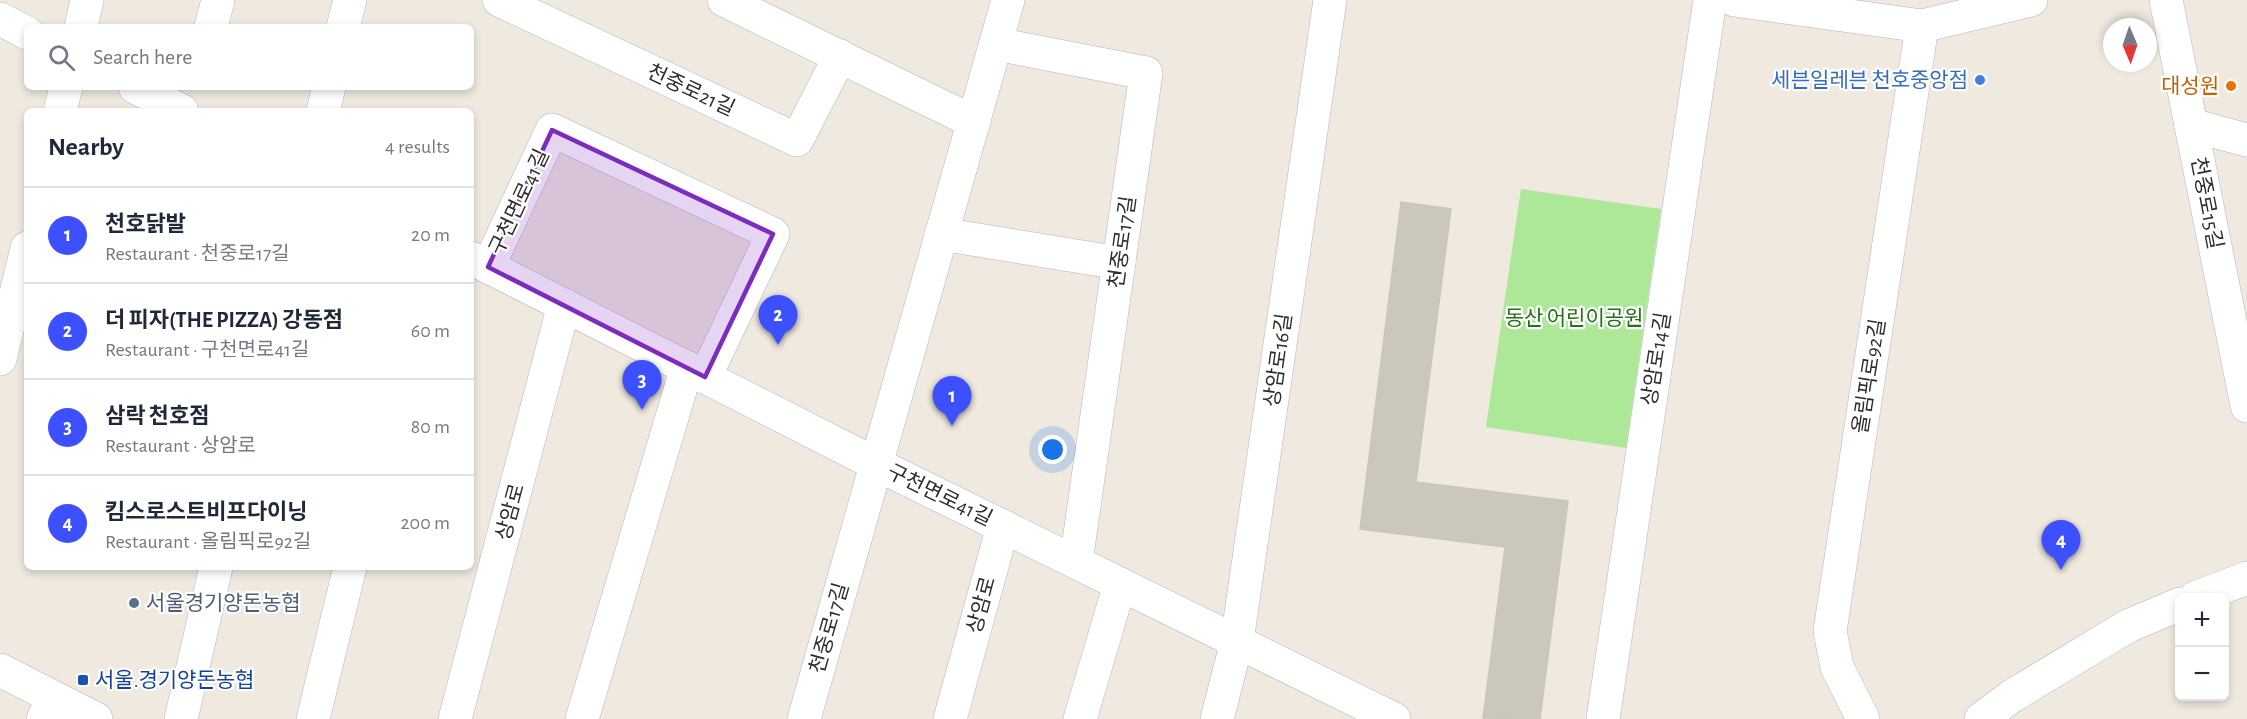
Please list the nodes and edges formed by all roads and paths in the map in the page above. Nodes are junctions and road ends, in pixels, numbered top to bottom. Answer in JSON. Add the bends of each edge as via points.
{"nodes":[{"id":1,"x":87,"y":0,"type":"edge"},
{"id":2,"x":218,"y":0,"type":"edge"},
{"id":3,"x":350,"y":0,"type":"edge"},
{"id":4,"x":499,"y":0,"type":"edge"},
{"id":5,"x":724,"y":0,"type":"edge"},
{"id":6,"x":1008,"y":0,"type":"edge"},
{"id":7,"x":1330,"y":0,"type":"edge"},
{"id":8,"x":1710,"y":0,"type":"edge"},
{"id":9,"x":1734,"y":0,"type":"edge"},
{"id":10,"x":2031,"y":0,"type":"edge"},
{"id":11,"x":2166,"y":0,"type":"edge"},
{"id":12,"x":1870,"y":9,"type":"edge"},
{"id":13,"x":0,"y":19,"type":"edge"},
{"id":14,"x":82,"y":24,"type":"edge"},
{"id":15,"x":212,"y":24,"type":"edge"},
{"id":16,"x":344,"y":24,"type":"edge"},
{"id":17,"x":1923,"y":26,"type":"junction"},
{"id":18,"x":24,"y":31,"type":"edge"},
{"id":19,"x":996,"y":44,"type":"junction"},
{"id":20,"x":840,"y":56,"type":"junction"},
{"id":21,"x":65,"y":90,"type":"edge"},
{"id":22,"x":141,"y":90,"type":"edge"},
{"id":23,"x":195,"y":90,"type":"edge"},
{"id":24,"x":327,"y":90,"type":"edge"},
{"id":25,"x":61,"y":108,"type":"edge"},
{"id":26,"x":176,"y":108,"type":"edge"},
{"id":27,"x":190,"y":108,"type":"edge"},
{"id":28,"x":324,"y":108,"type":"edge"},
{"id":29,"x":974,"y":122,"type":"junction"},
{"id":30,"x":2191,"y":125,"type":"junction"},
{"id":31,"x":2247,"y":140,"type":"edge"},
{"id":32,"x":941,"y":234,"type":"junction"},
{"id":33,"x":24,"y":260,"type":"edge"},
{"id":34,"x":480,"y":262,"type":"edge"},
{"id":35,"x":1119,"y":263,"type":"junction"},
{"id":36,"x":564,"y":305,"type":"junction"},
{"id":37,"x":0,"y":359,"type":"edge"},
{"id":38,"x":696,"y":372,"type":"junction"},
{"id":39,"x":2247,"y":406,"type":"edge"},
{"id":40,"x":876,"y":464,"type":"junction"},
{"id":41,"x":1003,"y":526,"type":"junction"},
{"id":42,"x":1076,"y":562,"type":"junction"},
{"id":43,"x":215,"y":570,"type":"edge"},
{"id":44,"x":349,"y":570,"type":"edge"},
{"id":45,"x":2247,"y":578,"type":"edge"},
{"id":46,"x":1120,"y":584,"type":"junction"},
{"id":47,"x":2206,"y":593,"type":"edge"},
{"id":48,"x":2175,"y":605,"type":"edge"},
{"id":49,"x":1237,"y":641,"type":"junction"},
{"id":50,"x":0,"y":670,"type":"edge"},
{"id":51,"x":1332,"y":704,"type":"edge"},
{"id":52,"x":48,"y":709,"type":"edge"},
{"id":53,"x":96,"y":719,"type":"edge"},
{"id":54,"x":182,"y":719,"type":"edge"},
{"id":55,"x":313,"y":719,"type":"edge"},
{"id":56,"x":455,"y":719,"type":"edge"},
{"id":57,"x":582,"y":719,"type":"edge"},
{"id":58,"x":804,"y":719,"type":"edge"},
{"id":59,"x":950,"y":719,"type":"edge"},
{"id":60,"x":1080,"y":719,"type":"edge"},
{"id":61,"x":1217,"y":719,"type":"edge"},
{"id":62,"x":1394,"y":719,"type":"edge"},
{"id":63,"x":1603,"y":719,"type":"edge"},
{"id":64,"x":1863,"y":719,"type":"edge"},
{"id":65,"x":1981,"y":719,"type":"edge"}],
"edges":[{"from":1,"to":14,"type":"street"},
{"from":2,"to":15,"type":"street"},
{"from":3,"to":16,"type":"street"},
{"from":4,"to":20,"type":"street","name":"천중로21길","via":[[797,140]]},
{"from":5,"to":20,"type":"street"},
{"from":6,"to":19,"type":"street","name":"천중로17길"},
{"from":7,"to":49,"type":"street","name":"상암로16길"},
{"from":8,"to":63,"type":"street","name":"상암로14길"},
{"from":9,"to":12,"type":"street"},
{"from":10,"to":17,"type":"street"},
{"from":11,"to":30,"type":"street","name":"천중로15길"},
{"from":12,"to":17,"type":"street"},
{"from":13,"to":18,"type":"street"},
{"from":17,"to":64,"type":"street","name":"올림픽로92길","via":[[1830,631],[1837,667]]},
{"from":19,"to":29,"type":"street","name":"천중로17길"},
{"from":19,"to":35,"type":"street","name":"천중로17길","via":[[1146,73]]},
{"from":20,"to":29,"type":"street"},
{"from":21,"to":25,"type":"street"},
{"from":22,"to":26,"type":"street"},
{"from":23,"to":27,"type":"street"},
{"from":24,"to":28,"type":"street"},
{"from":29,"to":32,"type":"street","name":"천중로17길"},
{"from":30,"to":31,"type":"street"},
{"from":30,"to":39,"type":"street","name":"천중로15길"},
{"from":32,"to":35,"type":"street"},
{"from":32,"to":40,"type":"street","name":"천중로17길"},
{"from":33,"to":37,"type":"street"},
{"from":34,"to":36,"type":"street","name":"구천면로41길"},
{"from":34,"to":38,"type":"street","name":"구천면로41길","via":[[552,130],[773,234]]},
{"from":35,"to":42,"type":"street","name":"천중로17길"},
{"from":36,"to":38,"type":"street","name":"구천면로41길"},
{"from":36,"to":56,"type":"street","name":"상암로"},
{"from":38,"to":40,"type":"street","name":"구천면로41길"},
{"from":38,"to":57,"type":"street"},
{"from":40,"to":41,"type":"street","name":"구천면로41길"},
{"from":40,"to":58,"type":"street","name":"천중로17길"},
{"from":41,"to":42,"type":"street","name":"구천면로41길"},
{"from":41,"to":59,"type":"street","name":"상암로"},
{"from":42,"to":46,"type":"street","name":"구천면로41길"},
{"from":43,"to":54,"type":"street"},
{"from":44,"to":55,"type":"street"},
{"from":45,"to":47,"type":"street"},
{"from":46,"to":49,"type":"street","name":"구천면로41길"},
{"from":46,"to":60,"type":"street"},
{"from":48,"to":65,"type":"street","via":[[2127,626]]},
{"from":49,"to":51,"type":"street","name":"구천면로41길"},
{"from":49,"to":61,"type":"street","name":"상암로16길"},
{"from":50,"to":52,"type":"street"},
{"from":51,"to":62,"type":"street","name":"구천면로41길"},
{"from":52,"to":53,"type":"street"}]}
